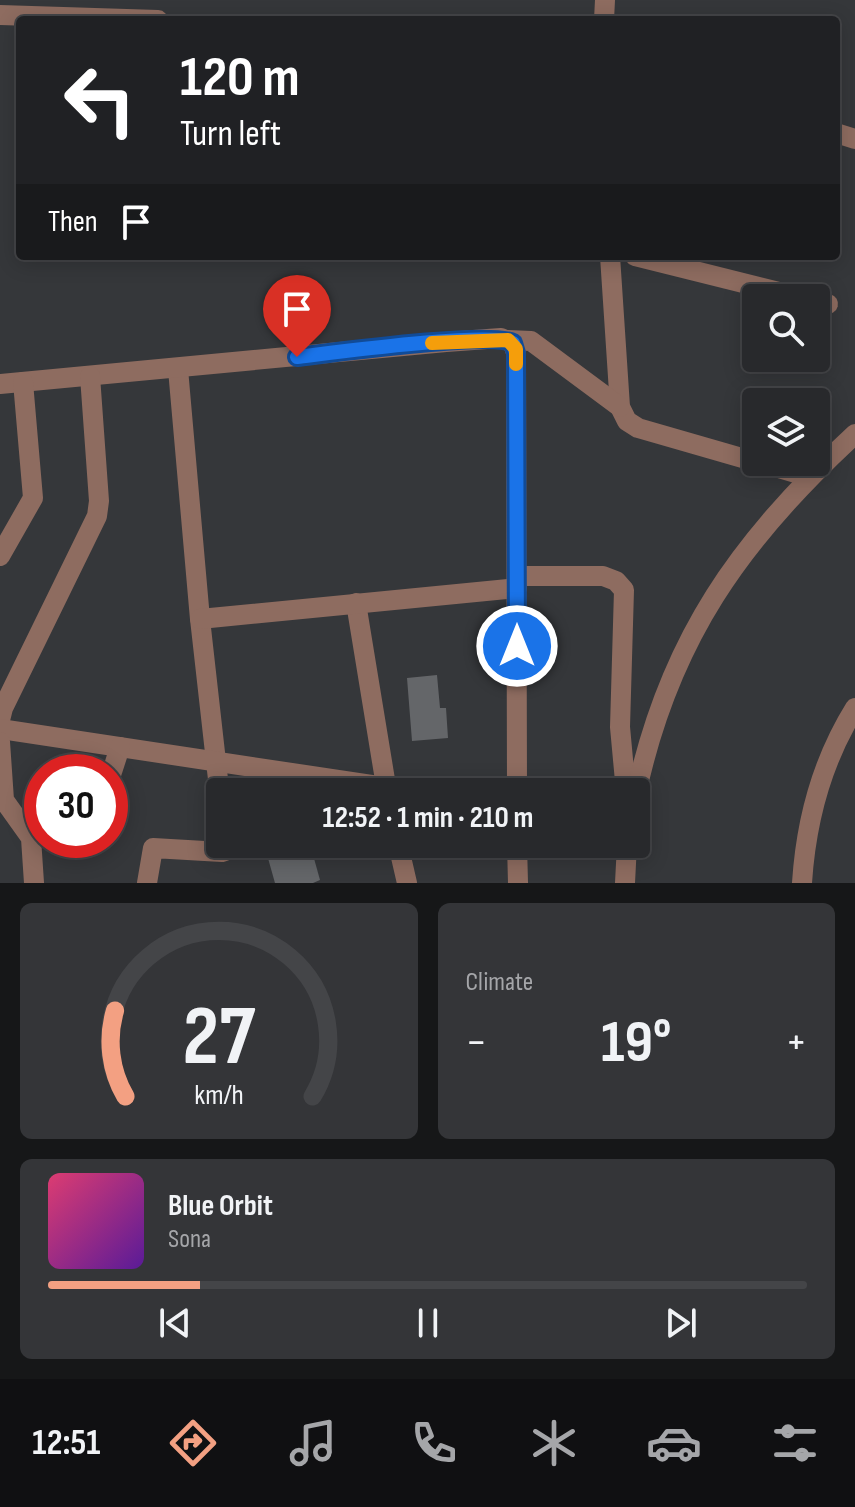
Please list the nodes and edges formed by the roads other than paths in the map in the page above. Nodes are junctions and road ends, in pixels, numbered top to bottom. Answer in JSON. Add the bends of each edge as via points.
{"nodes":[{"id":1,"x":0,"y":15,"type":"edge"},
{"id":2,"x":32,"y":16,"type":"edge"},
{"id":3,"x":610,"y":260,"type":"edge"},
{"id":4,"x":651,"y":260,"type":"edge"},
{"id":5,"x":747,"y":284,"type":"edge"},
{"id":6,"x":508,"y":340,"type":"junction"},
{"id":7,"x":178,"y":369,"type":"junction"},
{"id":8,"x":90,"y":376,"type":"junction"},
{"id":9,"x":23,"y":382,"type":"junction"},
{"id":10,"x":0,"y":384,"type":"edge"},
{"id":11,"x":620,"y":407,"type":"junction"},
{"id":12,"x":855,"y":434,"type":"edge"},
{"id":13,"x":742,"y":458,"type":"edge"},
{"id":14,"x":806,"y":476,"type":"edge"},
{"id":15,"x":809,"y":477,"type":"junction"},
{"id":16,"x":0,"y":556,"type":"edge"},
{"id":17,"x":517,"y":582,"type":"junction"},
{"id":18,"x":356,"y":603,"type":"junction"},
{"id":19,"x":200,"y":619,"type":"junction"},
{"id":20,"x":855,"y":708,"type":"edge"},
{"id":21,"x":0,"y":720,"type":"edge"},
{"id":22,"x":0,"y":729,"type":"edge"},
{"id":23,"x":0,"y":742,"type":"edge"},
{"id":24,"x":120,"y":747,"type":"junction"},
{"id":25,"x":118,"y":754,"type":"edge"},
{"id":26,"x":216,"y":762,"type":"junction"},
{"id":27,"x":218,"y":778,"type":"edge"},
{"id":28,"x":317,"y":778,"type":"edge"},
{"id":29,"x":384,"y":778,"type":"edge"},
{"id":30,"x":517,"y":778,"type":"edge"},
{"id":31,"x":625,"y":778,"type":"edge"},
{"id":32,"x":640,"y":778,"type":"edge"},
{"id":33,"x":24,"y":827,"type":"edge"},
{"id":34,"x":206,"y":851,"type":"edge"},
{"id":35,"x":36,"y":858,"type":"edge"},
{"id":36,"x":401,"y":858,"type":"edge"},
{"id":37,"x":517,"y":858,"type":"edge"},
{"id":38,"x":626,"y":858,"type":"edge"},
{"id":39,"x":34,"y":883,"type":"edge"},
{"id":40,"x":147,"y":883,"type":"edge"},
{"id":41,"x":407,"y":883,"type":"edge"},
{"id":42,"x":518,"y":883,"type":"edge"},
{"id":43,"x":625,"y":883,"type":"edge"},
{"id":44,"x":802,"y":883,"type":"edge"}],
"edges":[{"from":1,"to":2,"type":"street"},
{"from":3,"to":11,"type":"street"},
{"from":4,"to":5,"type":"street"},
{"from":6,"to":7,"type":"street"},
{"from":6,"to":11,"type":"street","via":[[531,341]]},
{"from":6,"to":17,"type":"street","via":[[516,353]]},
{"from":7,"to":8,"type":"street"},
{"from":7,"to":19,"type":"street"},
{"from":8,"to":9,"type":"street"},
{"from":8,"to":21,"type":"street","via":[[97,516]]},
{"from":9,"to":10,"type":"street"},
{"from":9,"to":16,"type":"street","via":[[33,498]]},
{"from":11,"to":13,"type":"street","via":[[631,425]]},
{"from":12,"to":15,"type":"street"},
{"from":14,"to":15,"type":"street"},
{"from":15,"to":32,"type":"street","via":[[741,557],[693,632],[652,725]]},
{"from":17,"to":18,"type":"street"},
{"from":17,"to":30,"type":"street"},
{"from":17,"to":31,"type":"street","via":[[603,576],[624,590],[620,727]]},
{"from":18,"to":19,"type":"street"},
{"from":18,"to":29,"type":"street"},
{"from":19,"to":26,"type":"street"},
{"from":20,"to":44,"type":"street","via":[[836,739],[818,790]]},
{"from":22,"to":24,"type":"street"},
{"from":23,"to":33,"type":"street","via":[[4,800]]},
{"from":24,"to":25,"type":"street"},
{"from":24,"to":26,"type":"street"},
{"from":26,"to":27,"type":"street"},
{"from":26,"to":28,"type":"street"},
{"from":34,"to":40,"type":"street","via":[[153,848]]},
{"from":35,"to":39,"type":"street"},
{"from":36,"to":41,"type":"street"},
{"from":37,"to":42,"type":"street"},
{"from":38,"to":43,"type":"street"}]}
